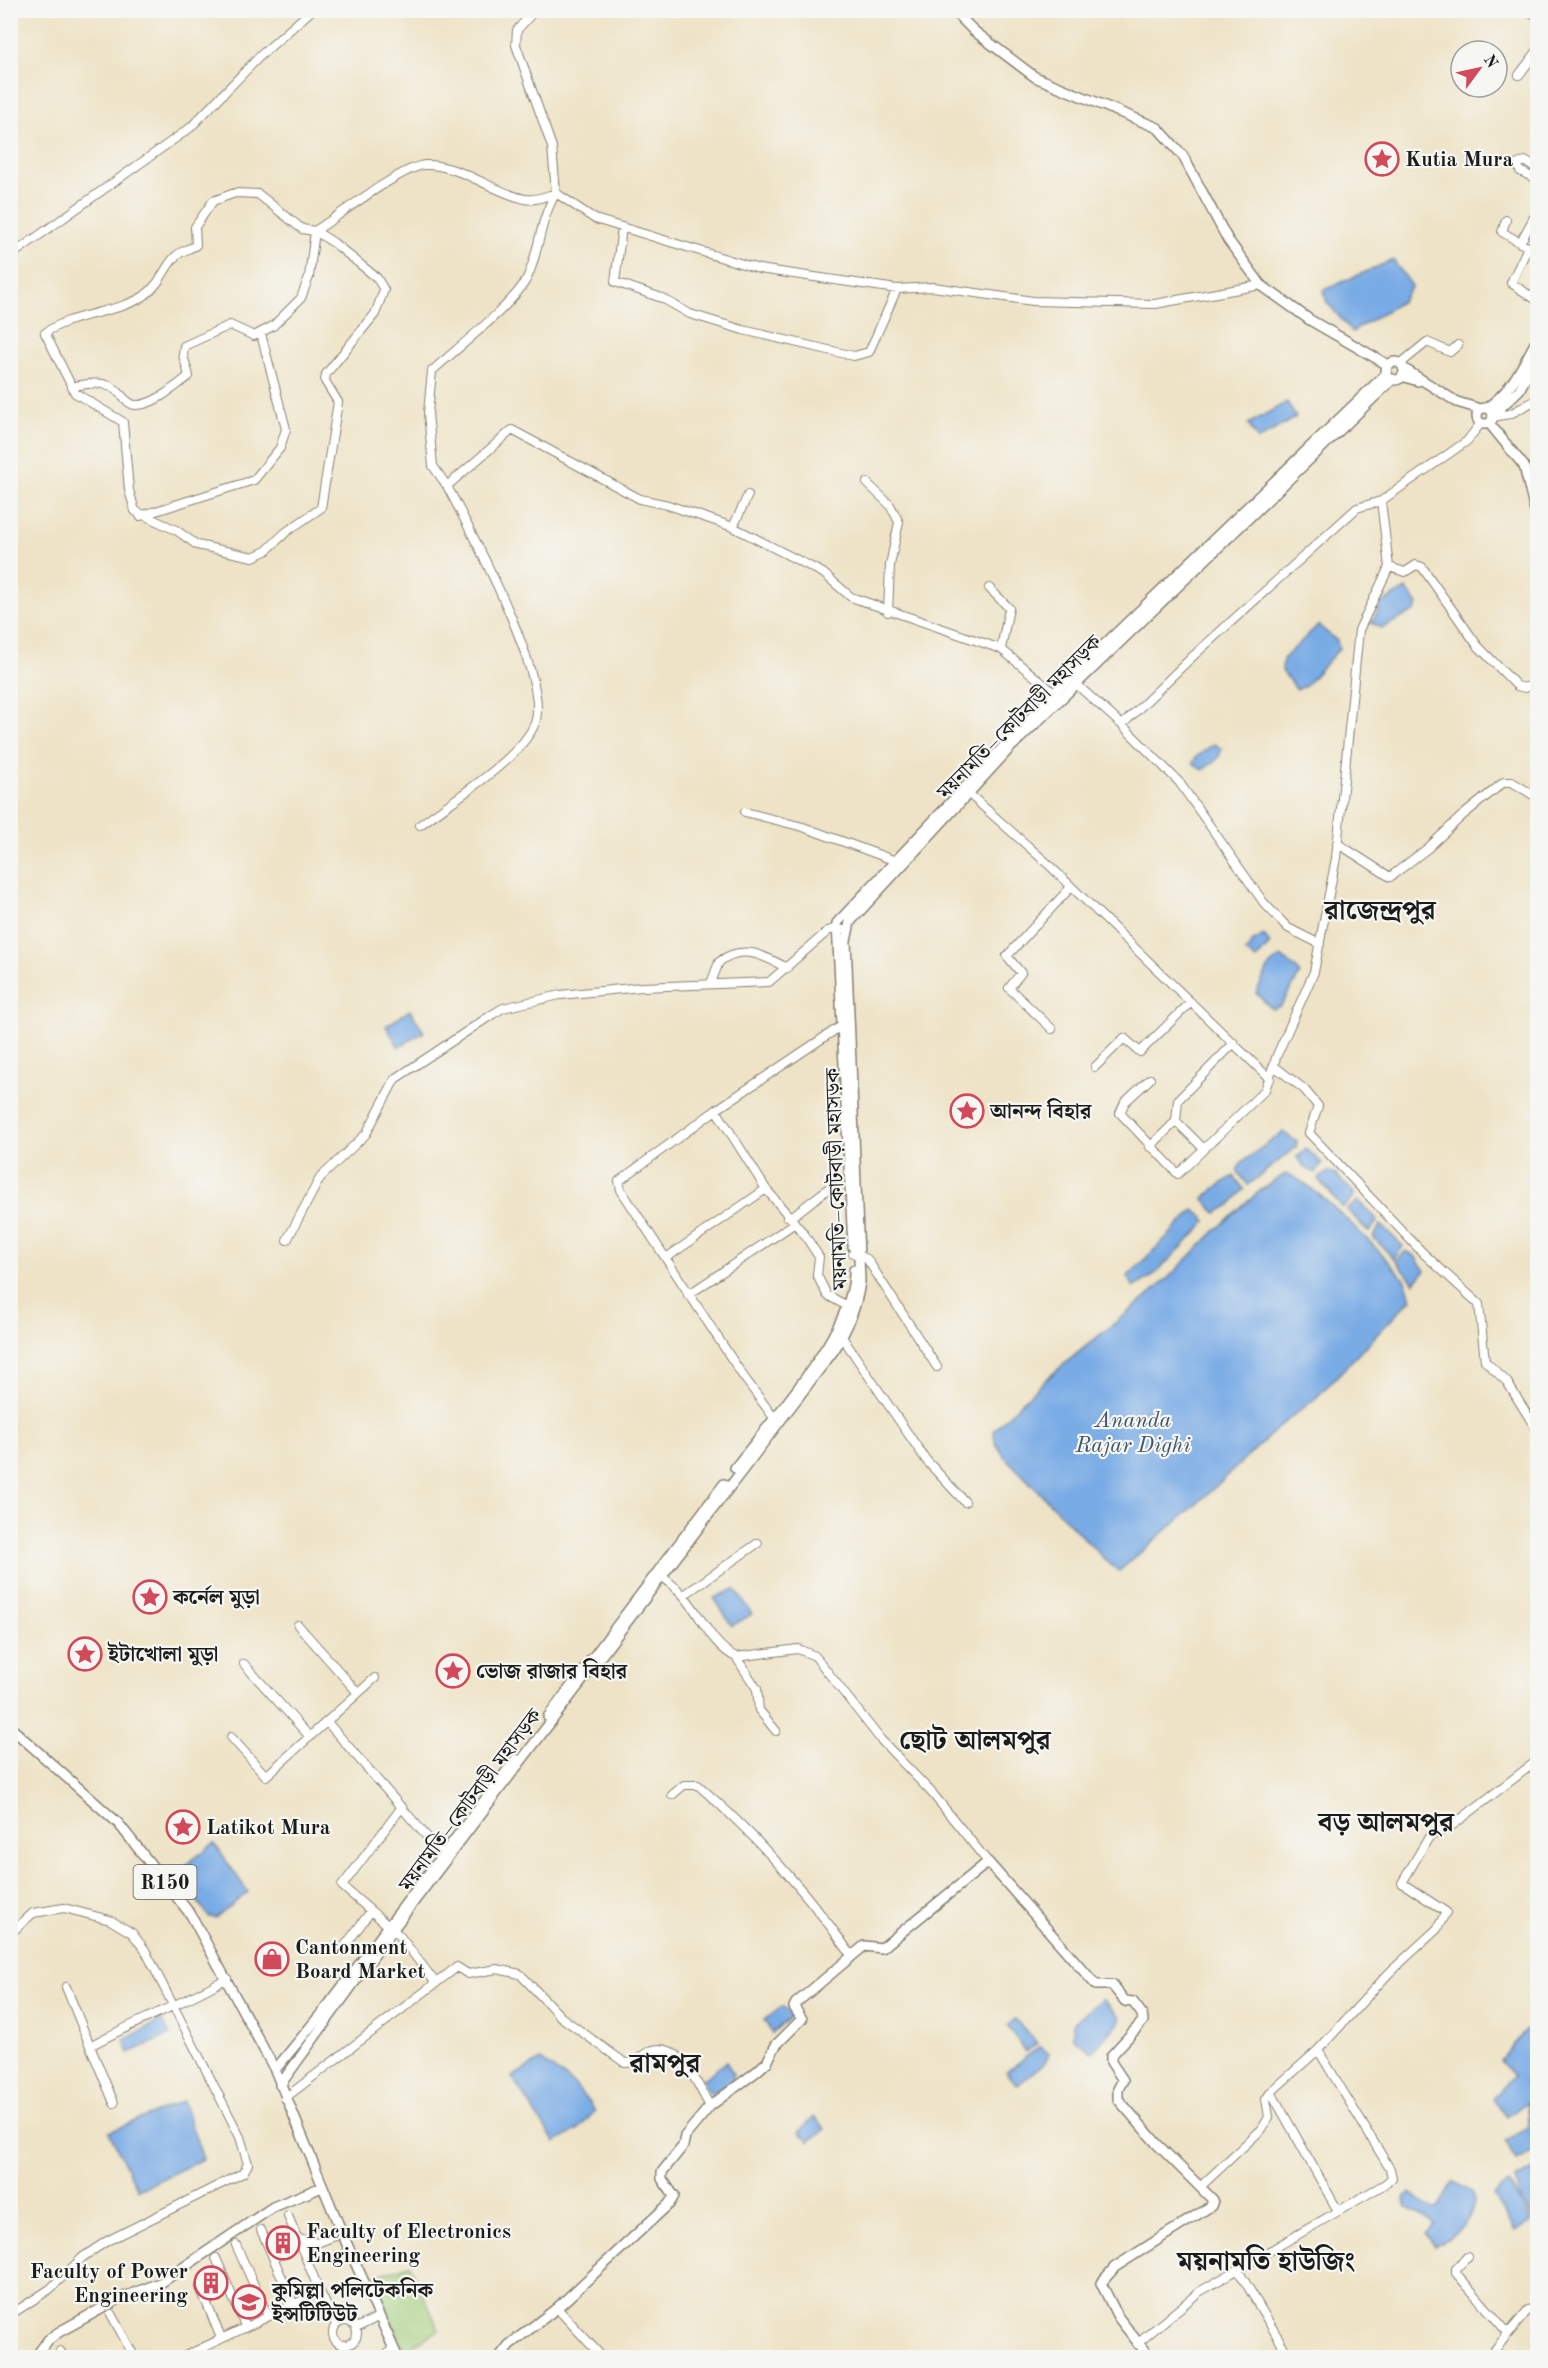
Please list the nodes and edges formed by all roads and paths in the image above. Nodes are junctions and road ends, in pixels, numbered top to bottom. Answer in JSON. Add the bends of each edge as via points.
{"nodes":[{"id":1,"x":312,"y":10,"type":"edge"},
{"id":2,"x":535,"y":10,"type":"edge"},
{"id":3,"x":953,"y":10,"type":"edge"},
{"id":4,"x":1528,"y":10,"type":"edge"},
{"id":5,"x":1538,"y":17,"type":"edge"},
{"id":6,"x":1538,"y":50,"type":"edge"},
{"id":7,"x":1519,"y":75,"type":"dead end"},
{"id":8,"x":1538,"y":169,"type":"edge"},
{"id":9,"x":1538,"y":180,"type":"edge"},
{"id":10,"x":556,"y":193,"type":"junction"},
{"id":11,"x":1538,"y":210,"type":"edge"},
{"id":12,"x":1506,"y":220,"type":"dead end"},
{"id":13,"x":622,"y":228,"type":"junction"},
{"id":14,"x":315,"y":231,"type":"junction"},
{"id":15,"x":1524,"y":245,"type":"junction"},
{"id":16,"x":1538,"y":253,"type":"edge"},
{"id":17,"x":10,"y":256,"type":"edge"},
{"id":18,"x":1261,"y":285,"type":"junction"},
{"id":19,"x":897,"y":289,"type":"junction"},
{"id":20,"x":1538,"y":301,"type":"edge"},
{"id":21,"x":261,"y":334,"type":"junction"},
{"id":22,"x":1538,"y":338,"type":"edge"},
{"id":23,"x":1458,"y":345,"type":"dead end"},
{"id":24,"x":1538,"y":356,"type":"edge"},
{"id":25,"x":1396,"y":371,"type":"junction"},
{"id":26,"x":72,"y":387,"type":"junction"},
{"id":27,"x":1538,"y":399,"type":"edge"},
{"id":28,"x":1485,"y":416,"type":"junction"},
{"id":29,"x":867,"y":483,"type":"dead end"},
{"id":30,"x":447,"y":486,"type":"junction"},
{"id":31,"x":748,"y":495,"type":"dead end"},
{"id":32,"x":1381,"y":501,"type":"junction"},
{"id":33,"x":140,"y":516,"type":"junction"},
{"id":34,"x":1538,"y":523,"type":"edge"},
{"id":35,"x":733,"y":527,"type":"junction"},
{"id":36,"x":1389,"y":567,"type":"junction"},
{"id":37,"x":1186,"y":572,"type":"junction"},
{"id":38,"x":989,"y":588,"type":"dead end"},
{"id":39,"x":888,"y":612,"type":"junction"},
{"id":40,"x":1001,"y":649,"type":"junction"},
{"id":41,"x":1538,"y":682,"type":"edge"},
{"id":42,"x":1076,"y":684,"type":"junction"},
{"id":43,"x":1058,"y":695,"type":"junction"},
{"id":44,"x":1122,"y":725,"type":"junction"},
{"id":45,"x":968,"y":793,"type":"junction"},
{"id":46,"x":1538,"y":798,"type":"edge"},
{"id":47,"x":745,"y":812,"type":"dead end"},
{"id":48,"x":420,"y":825,"type":"dead end"},
{"id":49,"x":1337,"y":843,"type":"junction"},
{"id":50,"x":896,"y":861,"type":"junction"},
{"id":51,"x":1071,"y":887,"type":"junction"},
{"id":52,"x":837,"y":928,"type":"junction"},
{"id":53,"x":846,"y":932,"type":"junction"},
{"id":54,"x":1320,"y":944,"type":"junction"},
{"id":55,"x":788,"y":968,"type":"junction"},
{"id":56,"x":711,"y":983,"type":"junction"},
{"id":57,"x":1191,"y":1002,"type":"junction"},
{"id":58,"x":845,"y":1027,"type":"junction"},
{"id":59,"x":1052,"y":1029,"type":"dead end"},
{"id":60,"x":1233,"y":1043,"type":"junction"},
{"id":61,"x":1274,"y":1066,"type":"junction"},
{"id":62,"x":1095,"y":1067,"type":"dead end"},
{"id":63,"x":1150,"y":1078,"type":"dead end"},
{"id":64,"x":1270,"y":1079,"type":"junction"},
{"id":65,"x":716,"y":1110,"type":"junction"},
{"id":66,"x":1176,"y":1121,"type":"junction"},
{"id":67,"x":1150,"y":1146,"type":"junction"},
{"id":68,"x":1204,"y":1149,"type":"junction"},
{"id":69,"x":829,"y":1188,"type":"dead end"},
{"id":70,"x":766,"y":1189,"type":"junction"},
{"id":71,"x":787,"y":1216,"type":"junction"},
{"id":72,"x":795,"y":1223,"type":"junction"},
{"id":73,"x":286,"y":1240,"type":"dead end"},
{"id":74,"x":856,"y":1254,"type":"junction"},
{"id":75,"x":666,"y":1258,"type":"junction"},
{"id":76,"x":688,"y":1295,"type":"junction"},
{"id":77,"x":849,"y":1307,"type":"junction"},
{"id":78,"x":842,"y":1337,"type":"junction"},
{"id":79,"x":938,"y":1367,"type":"dead end"},
{"id":80,"x":775,"y":1421,"type":"junction"},
{"id":81,"x":1538,"y":1432,"type":"edge"},
{"id":82,"x":965,"y":1502,"type":"dead end"},
{"id":83,"x":758,"y":1543,"type":"dead end"},
{"id":84,"x":663,"y":1577,"type":"junction"},
{"id":85,"x":684,"y":1596,"type":"junction"},
{"id":86,"x":298,"y":1625,"type":"dead end"},
{"id":87,"x":736,"y":1657,"type":"junction"},
{"id":88,"x":244,"y":1664,"type":"dead end"},
{"id":89,"x":375,"y":1678,"type":"dead end"},
{"id":90,"x":358,"y":1693,"type":"junction"},
{"id":91,"x":327,"y":1722,"type":"junction"},
{"id":92,"x":10,"y":1728,"type":"edge"},
{"id":93,"x":776,"y":1731,"type":"dead end"},
{"id":94,"x":231,"y":1737,"type":"dead end"},
{"id":95,"x":310,"y":1737,"type":"junction"},
{"id":96,"x":1535,"y":1762,"type":"edge"},
{"id":97,"x":1538,"y":1772,"type":"edge"},
{"id":98,"x":672,"y":1795,"type":"dead end"},
{"id":99,"x":402,"y":1807,"type":"junction"},
{"id":100,"x":442,"y":1854,"type":"junction"},
{"id":101,"x":988,"y":1862,"type":"junction"},
{"id":102,"x":371,"y":1911,"type":"junction"},
{"id":103,"x":390,"y":1927,"type":"junction"},
{"id":104,"x":10,"y":1934,"type":"edge"},
{"id":105,"x":344,"y":1947,"type":"dead end"},
{"id":106,"x":852,"y":1956,"type":"junction"},
{"id":107,"x":227,"y":1978,"type":"junction"},
{"id":108,"x":435,"y":1982,"type":"junction"},
{"id":109,"x":66,"y":1988,"type":"dead end"},
{"id":110,"x":174,"y":2007,"type":"junction"},
{"id":111,"x":90,"y":2046,"type":"junction"},
{"id":112,"x":1318,"y":2050,"type":"junction"},
{"id":113,"x":275,"y":2070,"type":"junction"},
{"id":114,"x":280,"y":2085,"type":"junction"},
{"id":115,"x":1271,"y":2092,"type":"junction"},
{"id":116,"x":285,"y":2098,"type":"junction"},
{"id":117,"x":114,"y":2103,"type":"dead end"},
{"id":118,"x":710,"y":2106,"type":"junction"},
{"id":119,"x":322,"y":2187,"type":"junction"},
{"id":120,"x":1200,"y":2187,"type":"junction"},
{"id":121,"x":1338,"y":2211,"type":"junction"},
{"id":122,"x":288,"y":2216,"type":"dead end"},
{"id":123,"x":261,"y":2230,"type":"dead end"},
{"id":124,"x":342,"y":2234,"type":"junction"},
{"id":125,"x":298,"y":2238,"type":"junction"},
{"id":126,"x":317,"y":2243,"type":"junction"},
{"id":127,"x":236,"y":2244,"type":"dead end"},
{"id":128,"x":1467,"y":2257,"type":"dead end"},
{"id":129,"x":216,"y":2258,"type":"dead end"},
{"id":130,"x":309,"y":2266,"type":"junction"},
{"id":131,"x":1238,"y":2270,"type":"junction"},
{"id":132,"x":200,"y":2287,"type":"dead end"},
{"id":133,"x":320,"y":2292,"type":"junction"},
{"id":134,"x":293,"y":2303,"type":"junction"},
{"id":135,"x":1538,"y":2307,"type":"edge"},
{"id":136,"x":556,"y":2308,"type":"junction"},
{"id":137,"x":111,"y":2314,"type":"dead end"},
{"id":138,"x":10,"y":2315,"type":"edge"},
{"id":139,"x":267,"y":2316,"type":"junction"},
{"id":140,"x":378,"y":2317,"type":"junction"},
{"id":141,"x":336,"y":2325,"type":"junction"},
{"id":142,"x":245,"y":2326,"type":"junction"},
{"id":143,"x":356,"y":2328,"type":"junction"},
{"id":144,"x":1508,"y":2333,"type":"junction"},
{"id":145,"x":221,"y":2338,"type":"junction"},
{"id":146,"x":1137,"y":2344,"type":"junction"},
{"id":147,"x":396,"y":2354,"type":"edge"},
{"id":148,"x":34,"y":2358,"type":"edge"},
{"id":149,"x":135,"y":2358,"type":"edge"},
{"id":150,"x":181,"y":2358,"type":"edge"},
{"id":151,"x":380,"y":2358,"type":"edge"},
{"id":152,"x":499,"y":2358,"type":"edge"},
{"id":153,"x":603,"y":2358,"type":"edge"},
{"id":154,"x":1150,"y":2358,"type":"edge"},
{"id":155,"x":1290,"y":2358,"type":"edge"},
{"id":156,"x":1488,"y":2358,"type":"edge"}],
"edges":[{"from":1,"to":17,"type":"street","via":[[261,55],[190,128]]},
{"from":2,"to":10,"type":"street","via":[[517,30],[516,45],[552,147]]},
{"from":3,"to":18,"type":"main road","via":[[1035,77],[1158,128],[1167,136],[1183,156],[1228,240]]},
{"from":4,"to":5,"type":"street"},
{"from":6,"to":7,"type":"street"},
{"from":8,"to":9,"type":"street","via":[[1525,161],[1518,164],[1520,171]]},
{"from":10,"to":13,"type":"street","via":[[595,219]]},
{"from":10,"to":14,"type":"street","via":[[525,199],[483,181],[424,165],[406,171]]},
{"from":10,"to":30,"type":"street","via":[[545,210],[528,277],[509,300],[432,371],[428,413],[433,466]]},
{"from":11,"to":15,"type":"street"},
{"from":12,"to":15,"type":"street","via":[[1502,232]]},
{"from":13,"to":19,"type":"street","via":[[759,268]]},
{"from":13,"to":19,"type":"street","via":[[615,282],[662,298],[690,314],[800,345],[854,356],[869,352]]},
{"from":14,"to":21,"type":"street","via":[[302,298]]},
{"from":14,"to":26,"type":"street","via":[[302,229],[258,194],[235,193],[213,201],[195,227],[196,245],[176,255],[144,296],[45,332]]},
{"from":14,"to":33,"type":"street","via":[[377,278],[384,291],[375,314],[325,377],[338,402],[321,508],[253,557],[197,545],[176,530]]},
{"from":15,"to":16,"type":"street"},
{"from":15,"to":20,"type":"street","via":[[1511,283]]},
{"from":18,"to":19,"type":"street","via":[[1155,304],[1034,301],[933,287]]},
{"from":18,"to":25,"type":"main road","via":[[1310,320]]},
{"from":21,"to":26,"type":"street","via":[[254,336],[230,325],[192,342],[182,351],[189,376],[139,404],[131,404],[111,386]]},
{"from":21,"to":33,"type":"street","via":[[286,429],[280,448],[254,480]]},
{"from":22,"to":28,"type":"main road","via":[[1508,389]]},
{"from":23,"to":25,"type":"street","via":[[1450,352],[1424,343]]},
{"from":24,"to":28,"type":"main road","via":[[1518,390]]},
{"from":25,"to":28,"type":"main road"},
{"from":25,"to":37,"type":"main road","name":"ময়নামতি–কোটবাড়ী মহাসড়ক"},
{"from":26,"to":33,"type":"street","via":[[75,393],[123,422],[129,490]]},
{"from":27,"to":28,"type":"street","via":[[1510,414]]},
{"from":28,"to":32,"type":"street","via":[[1467,441]]},
{"from":28,"to":34,"type":"main road","via":[[1524,466]]},
{"from":29,"to":39,"type":"street","via":[[890,505],[898,522]]},
{"from":30,"to":35,"type":"street","via":[[512,430],[640,499]]},
{"from":30,"to":48,"type":"street","via":[[515,622],[533,684],[536,722],[522,745],[502,763]]},
{"from":31,"to":35,"type":"street"},
{"from":32,"to":36,"type":"street"},
{"from":32,"to":44,"type":"street","via":[[1357,508]]},
{"from":35,"to":39,"type":"street","via":[[823,573],[851,597]]},
{"from":36,"to":41,"type":"street","via":[[1405,572],[1416,565],[1422,567],[1477,645],[1517,686],[1525,688]]},
{"from":36,"to":49,"type":"street","via":[[1359,630]]},
{"from":37,"to":42,"type":"main road","name":"ময়নামতি–কোটবাড়ী মহাসড়ক"},
{"from":37,"to":43,"type":"main road","name":"ময়নামতি–কোটবাড়ী মহাসড়ক"},
{"from":38,"to":40,"type":"street","via":[[1009,608]]},
{"from":39,"to":40,"type":"street"},
{"from":40,"to":43,"type":"street"},
{"from":42,"to":43,"type":"main road","name":"ময়নামতি–কোটবাড়ী মহাসড়ক"},
{"from":42,"to":44,"type":"street"},
{"from":43,"to":45,"type":"main road","name":"ময়নামতি–কোটবাড়ী মহাসড়ক"},
{"from":43,"to":50,"type":"main road","name":"ময়নামতি–কোটবাড়ী মহাসড়ক"},
{"from":44,"to":54,"type":"street","via":[[1179,782],[1264,903],[1288,928]]},
{"from":45,"to":51,"type":"street"},
{"from":45,"to":53,"type":"main road","name":"ময়নামতি–কোটবাড়ী মহাসড়ক","via":[[856,914]]},
{"from":46,"to":49,"type":"street","via":[[1512,782],[1504,782],[1390,877]]},
{"from":47,"to":50,"type":"street","via":[[803,827]]},
{"from":49,"to":54,"type":"street"},
{"from":50,"to":52,"type":"main road","name":"ময়নামতি–কোটবাড়ী মহাসড়ক","via":[[842,915]]},
{"from":51,"to":57,"type":"street"},
{"from":51,"to":59,"type":"street","via":[[1007,956],[1021,973],[1009,988]]},
{"from":52,"to":53,"type":"street"},
{"from":52,"to":55,"type":"street","via":[[828,931]]},
{"from":52,"to":58,"type":"main road","name":"ময়নামতি–কোটবাড়ী মহাসড়ক"},
{"from":53,"to":58,"type":"main road","name":"ময়নামতি–কোটবাড়ী মহাসড়ক"},
{"from":54,"to":61,"type":"street","via":[[1314,972]]},
{"from":55,"to":56,"type":"street","via":[[769,982]]},
{"from":55,"to":56,"type":"street","via":[[763,955],[742,952],[719,962]]},
{"from":56,"to":73,"type":"street","via":[[560,995],[503,1008],[493,1014],[395,1079],[366,1134],[320,1178]]},
{"from":57,"to":60,"type":"street"},
{"from":57,"to":62,"type":"street","via":[[1140,1052],[1124,1038]]},
{"from":58,"to":65,"type":"street"},
{"from":58,"to":74,"type":"main road","name":"ময়নামতি–কোটবাড়ী মহাসড়ক"},
{"from":60,"to":64,"type":"street"},
{"from":60,"to":66,"type":"street","via":[[1178,1100]]},
{"from":61,"to":64,"type":"street"},
{"from":61,"to":81,"type":"street","via":[[1304,1089],[1318,1106],[1309,1133],[1423,1253],[1479,1304],[1485,1361],[1507,1382]]},
{"from":63,"to":67,"type":"street","via":[[1125,1102],[1120,1113]]},
{"from":64,"to":68,"type":"street","via":[[1259,1097]]},
{"from":65,"to":70,"type":"street"},
{"from":65,"to":75,"type":"street","via":[[619,1181],[621,1191]]},
{"from":66,"to":67,"type":"street"},
{"from":66,"to":68,"type":"street"},
{"from":67,"to":68,"type":"street","via":[[1178,1174]]},
{"from":69,"to":71,"type":"street","via":[[794,1215]]},
{"from":70,"to":71,"type":"street"},
{"from":70,"to":75,"type":"street"},
{"from":71,"to":72,"type":"street"},
{"from":72,"to":76,"type":"street"},
{"from":72,"to":77,"type":"street","via":[[820,1260],[818,1275],[826,1295]]},
{"from":74,"to":77,"type":"main road","name":"ময়নামতি–কোটবাড়ী মহাসড়ক"},
{"from":74,"to":78,"type":"main road","name":"ময়নামতি–কোটবাড়ী মহাসড়ক","via":[[860,1281],[857,1302]]},
{"from":74,"to":79,"type":"street","via":[[867,1259]]},
{"from":75,"to":76,"type":"street"},
{"from":76,"to":80,"type":"street"},
{"from":77,"to":80,"type":"main road","name":"ময়নামতি–কোটবাড়ী মহাসড়ক"},
{"from":78,"to":80,"type":"main road","name":"ময়নামতি–কোটবাড়ী মহাসড়ক"},
{"from":78,"to":82,"type":"street","via":[[926,1460]]},
{"from":80,"to":84,"type":"main road","name":"ময়নামতি–কোটবাড়ী মহাসড়ক"},
{"from":80,"to":100,"type":"main road","name":"ময়নামতি–কোটবাড়ী মহাসড়ক"},
{"from":83,"to":85,"type":"street"},
{"from":84,"to":85,"type":"street"},
{"from":84,"to":103,"type":"main road","name":"ময়নামতি–কোটবাড়ী মহাসড়ক"},
{"from":85,"to":87,"type":"street","via":[[703,1624]]},
{"from":86,"to":90,"type":"street"},
{"from":87,"to":93,"type":"street","via":[[757,1689],[759,1710]]},
{"from":87,"to":101,"type":"street","via":[[798,1648],[815,1656],[881,1740],[932,1793]]},
{"from":88,"to":95,"type":"street"},
{"from":89,"to":90,"type":"street"},
{"from":90,"to":91,"type":"street"},
{"from":91,"to":95,"type":"street"},
{"from":91,"to":99,"type":"street"},
{"from":92,"to":107,"type":"main road","number":"R150","via":[[131,1838],[191,1915]]},
{"from":94,"to":95,"type":"street","via":[[266,1776]]},
{"from":96,"to":97,"type":"street"},
{"from":96,"to":112,"type":"street","via":[[1425,1842],[1402,1883],[1446,1912],[1437,1929],[1389,1973]]},
{"from":98,"to":106,"type":"street","via":[[684,1785],[698,1785],[737,1818],[800,1885]]},
{"from":99,"to":100,"type":"street"},
{"from":99,"to":102,"type":"street","via":[[342,1884],[344,1890]]},
{"from":100,"to":103,"type":"main road","name":"ময়নামতি–কোটবাড়ী মহাসড়ক"},
{"from":101,"to":106,"type":"main road","via":[[882,1947],[868,1945]]},
{"from":101,"to":120,"type":"main road","via":[[1096,1985],[1112,1985],[1142,2014],[1143,2021],[1111,2056],[1123,2080],[1118,2099]]},
{"from":102,"to":103,"type":"street"},
{"from":102,"to":105,"type":"street"},
{"from":103,"to":108,"type":"street"},
{"from":103,"to":113,"type":"main road","name":"ময়নামতি–কোটবাড়ী মহাসড়ক"},
{"from":103,"to":114,"type":"main road","name":"ময়নামতি–কোটবাড়ী মহাসড়ক"},
{"from":104,"to":110,"type":"street","via":[[33,1914],[49,1909],[64,1908],[110,1920],[132,1933],[146,1950]]},
{"from":106,"to":118,"type":"main road","via":[[796,2003],[794,2007],[802,2019],[776,2045],[766,2062]]},
{"from":107,"to":110,"type":"street"},
{"from":107,"to":113,"type":"main road","number":"R150"},
{"from":108,"to":116,"type":"street"},
{"from":108,"to":118,"type":"street","via":[[456,1967],[468,1974],[497,1969],[519,1974],[561,2017],[625,2063],[655,2051],[678,2056]]},
{"from":109,"to":111,"type":"street"},
{"from":110,"to":111,"type":"street"},
{"from":110,"to":138,"type":"street","via":[[240,2136],[248,2164],[243,2173],[107,2241],[83,2257],[50,2289]]},
{"from":111,"to":117,"type":"street"},
{"from":112,"to":115,"type":"street"},
{"from":112,"to":121,"type":"street","via":[[1392,2178]]},
{"from":113,"to":114,"type":"main road","number":"R150"},
{"from":114,"to":116,"type":"main road","number":"R150"},
{"from":115,"to":120,"type":"street","via":[[1266,2099],[1269,2118],[1262,2128]]},
{"from":115,"to":121,"type":"street"},
{"from":116,"to":119,"type":"main road","number":"R150"},
{"from":118,"to":136,"type":"main road","via":[[662,2172],[662,2180],[674,2196],[672,2200]]},
{"from":119,"to":124,"type":"main road","number":"R150"},
{"from":119,"to":148,"type":"main road","via":[[273,2207],[162,2282],[119,2299],[59,2332]]},
{"from":120,"to":146,"type":"main road","via":[[1213,2200],[1211,2206],[1115,2267],[1101,2283]]},
{"from":121,"to":131,"type":"street"},
{"from":122,"to":125,"type":"street"},
{"from":123,"to":134,"type":"street"},
{"from":124,"to":126,"type":"street"},
{"from":124,"to":140,"type":"main road","number":"R150"},
{"from":125,"to":126,"type":"street"},
{"from":125,"to":130,"type":"street"},
{"from":126,"to":130,"type":"street"},
{"from":127,"to":139,"type":"street"},
{"from":128,"to":144,"type":"street","via":[[1456,2273]]},
{"from":129,"to":142,"type":"street"},
{"from":130,"to":133,"type":"street"},
{"from":131,"to":146,"type":"street","via":[[1190,2298]]},
{"from":131,"to":155,"type":"street"},
{"from":132,"to":145,"type":"street"},
{"from":133,"to":134,"type":"street"},
{"from":133,"to":141,"type":"street"},
{"from":134,"to":139,"type":"street"},
{"from":135,"to":144,"type":"street","via":[[1528,2310]]},
{"from":136,"to":152,"type":"main road","via":[[509,2345]]},
{"from":136,"to":153,"type":"street"},
{"from":137,"to":149,"type":"street"},
{"from":139,"to":142,"type":"street"},
{"from":140,"to":143,"type":"street"},
{"from":140,"to":147,"type":"main road","number":"R150"},
{"from":141,"to":143,"type":"street","via":[[348,2322]]},
{"from":141,"to":143,"type":"street","via":[[335,2340],[340,2345],[353,2342]]},
{"from":142,"to":145,"type":"street"},
{"from":144,"to":156,"type":"street"},
{"from":145,"to":150,"type":"street"},
{"from":146,"to":154,"type":"main road"},
{"from":147,"to":151,"type":"street"}]}
